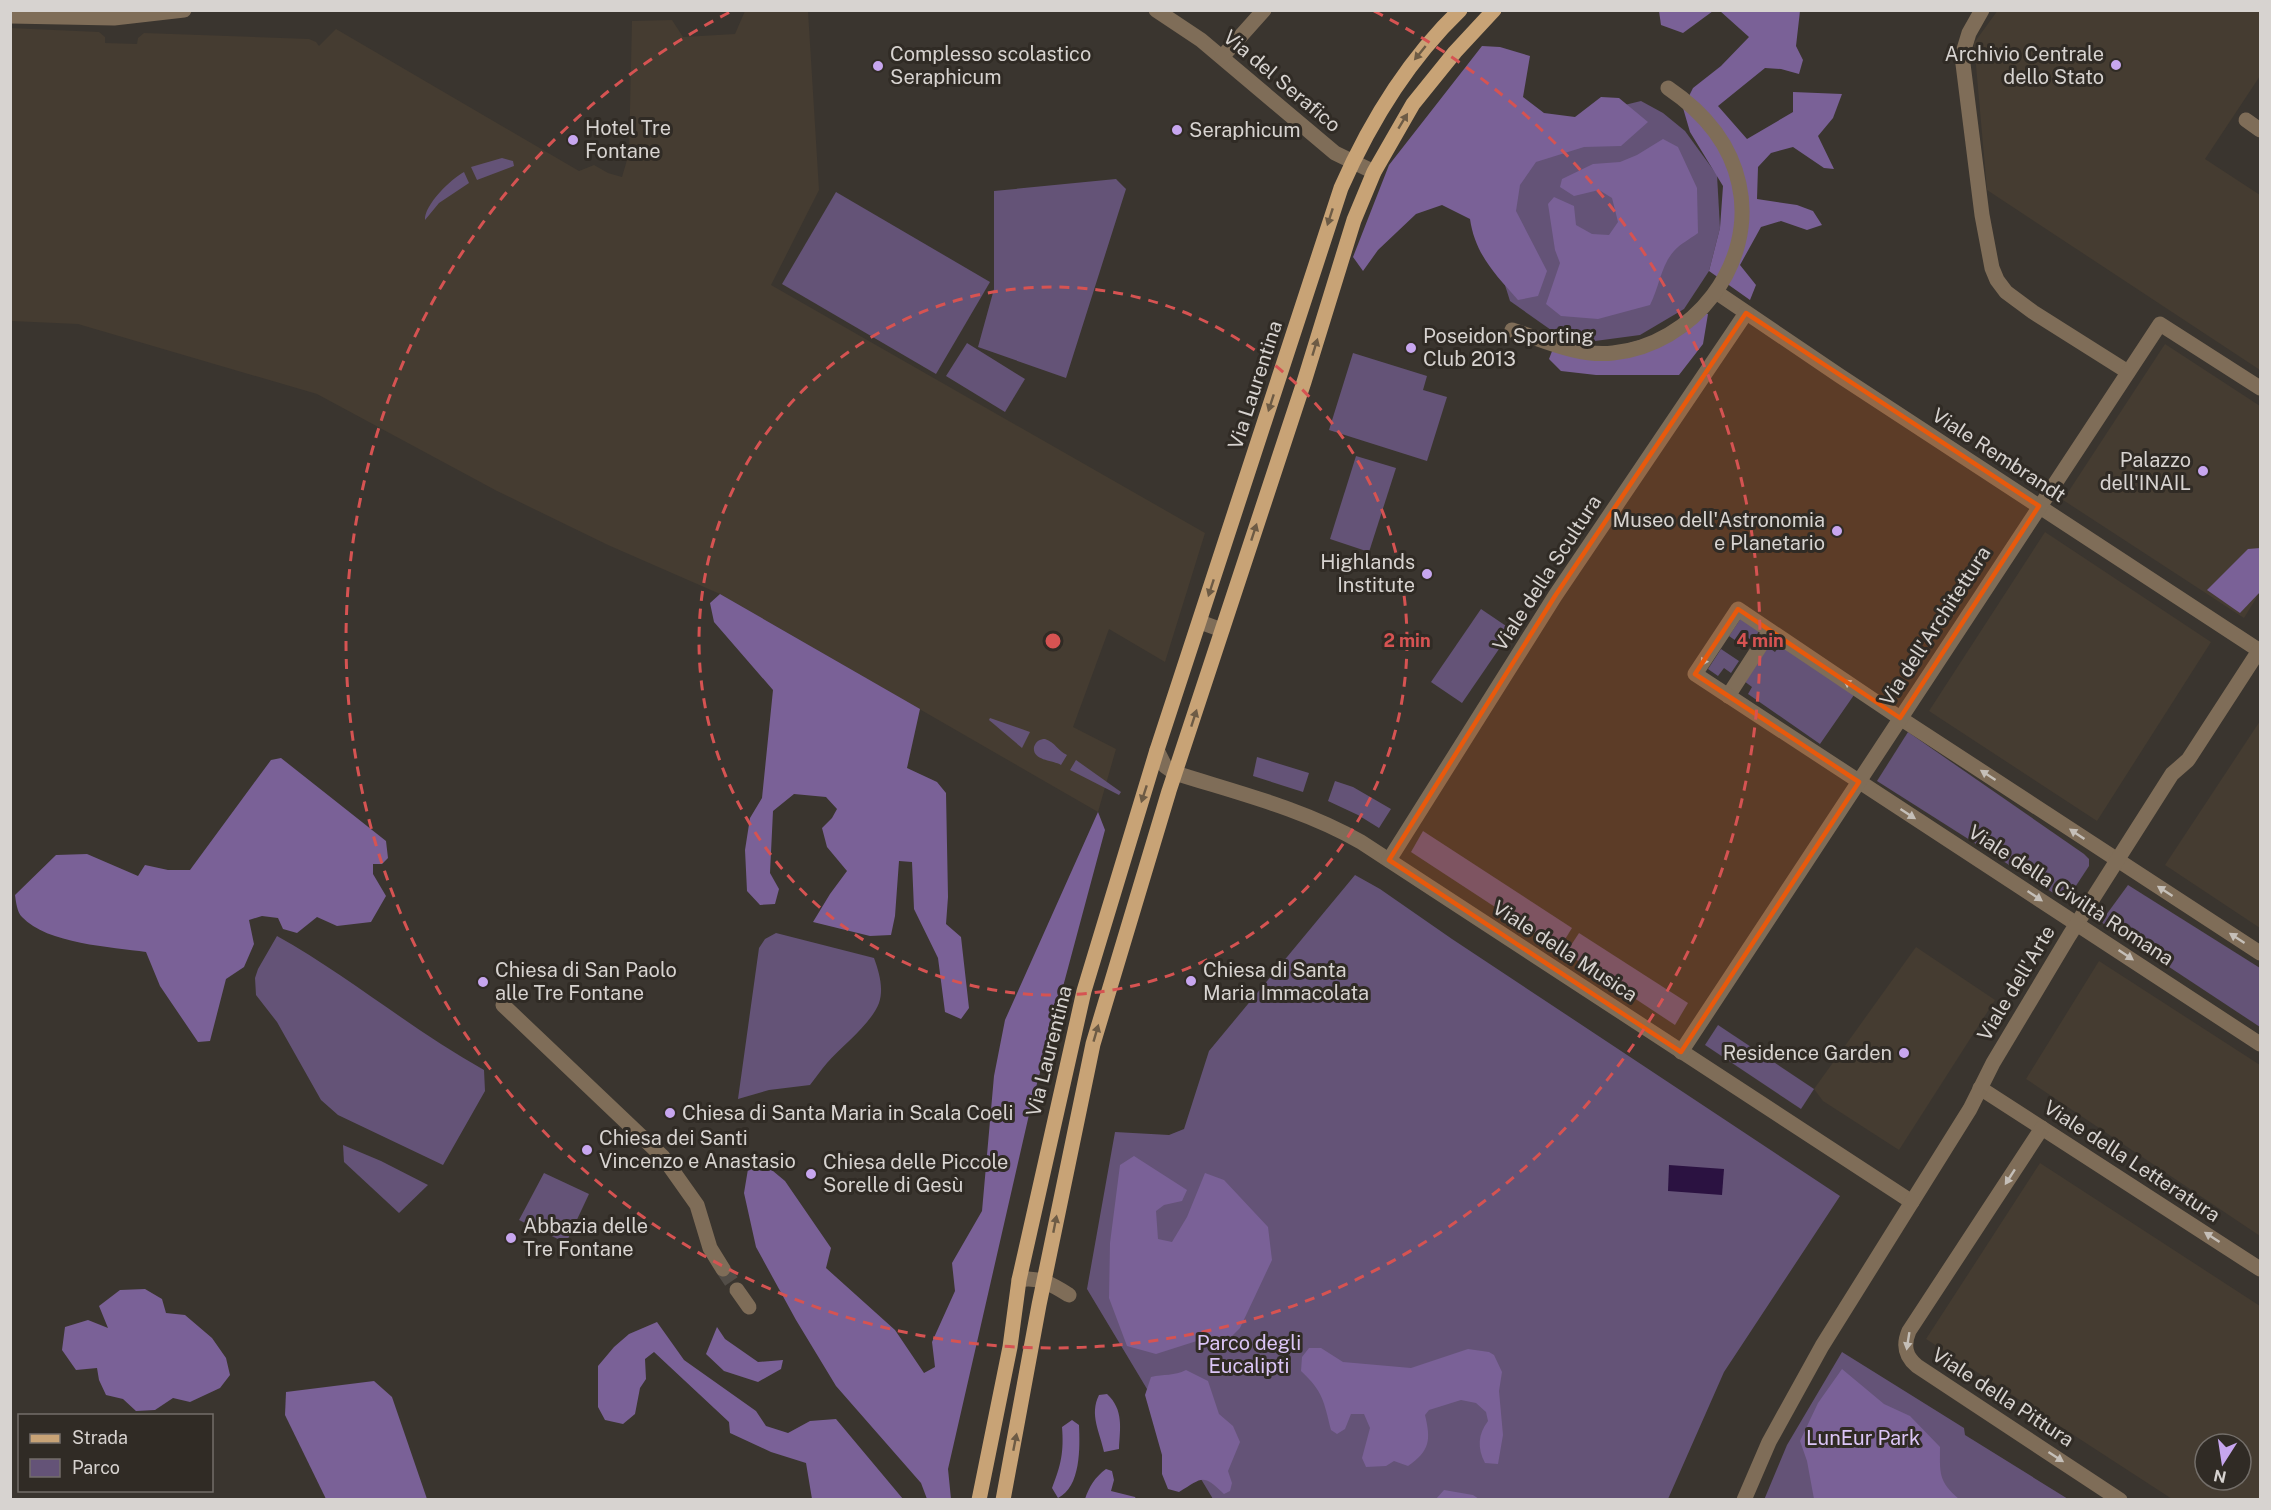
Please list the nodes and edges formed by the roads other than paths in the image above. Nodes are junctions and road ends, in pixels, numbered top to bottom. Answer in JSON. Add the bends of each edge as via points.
{"nodes":[{"id":1,"x":184,"y":10,"type":"edge"},
{"id":2,"x":1156,"y":10,"type":"edge"},
{"id":3,"x":1264,"y":10,"type":"edge"},
{"id":4,"x":1460,"y":10,"type":"edge"},
{"id":5,"x":1494,"y":10,"type":"edge"},
{"id":6,"x":1982,"y":10,"type":"edge"},
{"id":7,"x":10,"y":16,"type":"edge"},
{"id":8,"x":1222,"y":57,"type":"junction"},
{"id":9,"x":1668,"y":88,"type":"dead end"},
{"id":10,"x":2246,"y":120,"type":"dead end"},
{"id":11,"x":2260,"y":130,"type":"edge"},
{"id":12,"x":1352,"y":163,"type":"junction"},
{"id":13,"x":1374,"y":172,"type":"junction"},
{"id":14,"x":1716,"y":292,"type":"junction"},
{"id":15,"x":1746,"y":313,"type":"junction"},
{"id":16,"x":1512,"y":330,"type":"dead end"},
{"id":17,"x":2128,"y":372,"type":"junction"},
{"id":18,"x":2260,"y":388,"type":"edge"},
{"id":19,"x":2039,"y":506,"type":"junction"},
{"id":20,"x":1200,"y":622,"type":"junction"},
{"id":21,"x":1222,"y":630,"type":"junction"},
{"id":22,"x":1770,"y":631,"type":"junction"},
{"id":23,"x":2260,"y":650,"type":"edge"},
{"id":24,"x":1728,"y":696,"type":"junction"},
{"id":25,"x":1900,"y":718,"type":"junction"},
{"id":26,"x":1157,"y":750,"type":"junction"},
{"id":27,"x":1175,"y":773,"type":"junction"},
{"id":28,"x":1859,"y":782,"type":"junction"},
{"id":29,"x":1389,"y":860,"type":"junction"},
{"id":30,"x":2116,"y":860,"type":"junction"},
{"id":31,"x":2077,"y":923,"type":"junction"},
{"id":32,"x":2260,"y":953,"type":"edge"},
{"id":33,"x":503,"y":1005,"type":"dead end"},
{"id":34,"x":2260,"y":1044,"type":"edge"},
{"id":35,"x":1681,"y":1052,"type":"junction"},
{"id":36,"x":1980,"y":1088,"type":"junction"},
{"id":37,"x":2042,"y":1128,"type":"junction"},
{"id":38,"x":1912,"y":1202,"type":"junction"},
{"id":39,"x":723,"y":1269,"type":"tunnel mouth"},
{"id":40,"x":2260,"y":1269,"type":"edge"},
{"id":41,"x":1019,"y":1280,"type":"junction"},
{"id":42,"x":1044,"y":1281,"type":"junction"},
{"id":43,"x":737,"y":1290,"type":"tunnel mouth"},
{"id":44,"x":1070,"y":1295,"type":"dead end"},
{"id":45,"x":749,"y":1307,"type":"dead end"},
{"id":46,"x":979,"y":1500,"type":"edge"},
{"id":47,"x":1003,"y":1500,"type":"edge"},
{"id":48,"x":1744,"y":1500,"type":"edge"},
{"id":49,"x":2120,"y":1500,"type":"edge"}],
"edges":[{"from":1,"to":7,"type":"street","via":[[114,18]]},
{"from":2,"to":8,"type":"street","name":"Via del Serafico"},
{"from":3,"to":8,"type":"street"},
{"from":4,"to":12,"type":"main road","name":"Via Laurentina","one_way":true,"via":[[1429,42],[1393,90]]},
{"from":13,"to":5,"type":"main road","name":"Via Laurentina","one_way":true,"via":[[1421,94]]},
{"from":6,"to":17,"type":"street","via":[[1962,56],[1992,268],[2006,292]]},
{"from":8,"to":12,"type":"street","name":"Via del Serafico","via":[[1330,149]]},
{"from":9,"to":14,"type":"street","via":[[1696,109],[1715,131],[1739,182],[1739,238]]},
{"from":10,"to":11,"type":"street"},
{"from":12,"to":13,"type":"street"},
{"from":12,"to":20,"type":"main road","name":"Via Laurentina","one_way":true,"via":[[1334,206]]},
{"from":21,"to":13,"type":"main road","name":"Via Laurentina","one_way":true,"via":[[1354,220]]},
{"from":14,"to":15,"type":"street","name":"Viale Rembrandt"},
{"from":14,"to":16,"type":"street","via":[[1681,327],[1636,349],[1593,353]]},
{"from":15,"to":19,"type":"street","name":"Viale Rembrandt"},
{"from":15,"to":29,"type":"street","name":"Viale della Scultura","via":[[1555,596]]},
{"from":17,"to":18,"type":"street","name":"Via dell'Architettura","via":[[2160,324]]},
{"from":17,"to":19,"type":"street","name":"Via dell'Architettura"},
{"from":19,"to":23,"type":"street","name":"Viale Rembrandt"},
{"from":19,"to":25,"type":"street","name":"Via dell'Architettura"},
{"from":20,"to":21,"type":"street"},
{"from":20,"to":26,"type":"main road","name":"Via Laurentina"},
{"from":27,"to":21,"type":"main road","name":"Via Laurentina","one_way":true},
{"from":22,"to":24,"type":"street"},
{"from":22,"to":24,"type":"street","name":"Viale della Civiltà Romana","one_way":true,"via":[[1738,609],[1695,674]]},
{"from":25,"to":22,"type":"street","one_way":true},
{"from":23,"to":30,"type":"street","name":"Viale dell'Arte"},
{"from":24,"to":28,"type":"street","name":"Viale della Civiltà Romana"},
{"from":25,"to":28,"type":"street","name":"Via dell'Architettura"},
{"from":30,"to":25,"type":"street","one_way":true},
{"from":26,"to":27,"type":"street","via":[[1165,766]]},
{"from":26,"to":41,"type":"main road","name":"Via Laurentina","one_way":true,"via":[[1076,1021]]},
{"from":27,"to":29,"type":"street","name":"Viale della Musica","via":[[1336,828]]},
{"from":42,"to":27,"type":"main road","name":"Via Laurentina","one_way":true,"via":[[1093,1044]]},
{"from":28,"to":31,"type":"street","name":"Viale della Civiltà Romana","one_way":true},
{"from":28,"to":35,"type":"street","name":"Via dell'Architettura"},
{"from":29,"to":35,"type":"street","name":"Viale della Musica"},
{"from":30,"to":31,"type":"street","name":"Viale dell'Arte"},
{"from":32,"to":30,"type":"street","one_way":true},
{"from":31,"to":34,"type":"street","name":"Viale della Civiltà Romana","one_way":true},
{"from":31,"to":36,"type":"street","name":"Viale dell'Arte"},
{"from":33,"to":39,"type":"street","via":[[663,1156],[697,1205],[710,1248]]},
{"from":35,"to":38,"type":"street","name":"Viale della Musica"},
{"from":36,"to":37,"type":"street","name":"Viale della Letteratura"},
{"from":36,"to":38,"type":"street","name":"Viale dell'Arte"},
{"from":40,"to":37,"type":"street","name":"Viale della Letteratura","one_way":true},
{"from":37,"to":49,"type":"street","name":"Viale della Pittura","one_way":true,"via":[[1909,1331],[1905,1347],[1914,1363]]},
{"from":38,"to":48,"type":"street","name":"Viale dell'Arte","via":[[1822,1346],[1769,1442]]},
{"from":41,"to":42,"type":"street"},
{"from":41,"to":46,"type":"main road","name":"Via Laurentina","via":[[1010,1347]]},
{"from":42,"to":44,"type":"street"},
{"from":47,"to":42,"type":"main road","name":"Via Laurentina","one_way":true},
{"from":43,"to":45,"type":"street"}]}
